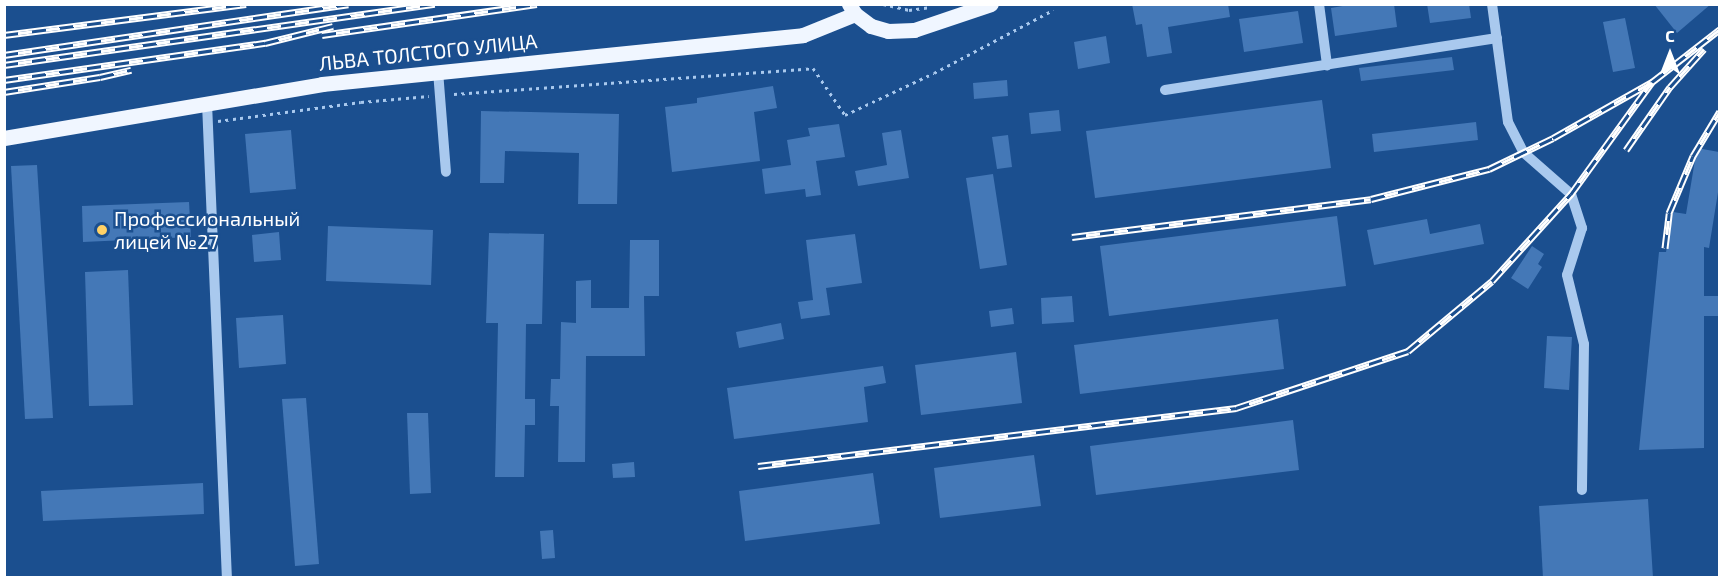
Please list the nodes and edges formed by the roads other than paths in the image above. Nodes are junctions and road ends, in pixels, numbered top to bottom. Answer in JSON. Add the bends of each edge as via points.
{"nodes":[{"id":1,"x":991,"y":4,"type":"edge"},
{"id":2,"x":1319,"y":4,"type":"edge"},
{"id":3,"x":1492,"y":4,"type":"edge"},
{"id":4,"x":852,"y":9,"type":"edge"},
{"id":5,"x":1497,"y":38,"type":"junction"},
{"id":6,"x":1327,"y":65,"type":"junction"},
{"id":7,"x":438,"y":71,"type":"junction"},
{"id":8,"x":1165,"y":90,"type":"dead end"},
{"id":9,"x":207,"y":103,"type":"junction"},
{"id":10,"x":4,"y":138,"type":"edge"},
{"id":11,"x":446,"y":172,"type":"dead end"},
{"id":12,"x":1582,"y":490,"type":"dead end"},
{"id":13,"x":227,"y":578,"type":"edge"}],
"edges":[{"from":1,"to":4,"type":"main road","via":[[914,30],[888,31],[871,26]]},
{"from":2,"to":6,"type":"street"},
{"from":3,"to":5,"type":"street"},
{"from":4,"to":7,"type":"main road","name":"ЛЬВА ТОЛСТОГО УЛИЦА","via":[[803,34]]},
{"from":5,"to":6,"type":"street"},
{"from":5,"to":12,"type":"street","via":[[1508,122],[1522,152],[1571,194],[1582,228],[1567,275],[1584,344]]},
{"from":6,"to":8,"type":"street"},
{"from":7,"to":9,"type":"main road","name":"ЛЬВА ТОЛСТОГО УЛИЦА","via":[[322,84]]},
{"from":7,"to":11,"type":"street"},
{"from":9,"to":10,"type":"main road","name":"ЛЬВА ТОЛСТОГО УЛИЦА"},
{"from":9,"to":13,"type":"street"}]}
